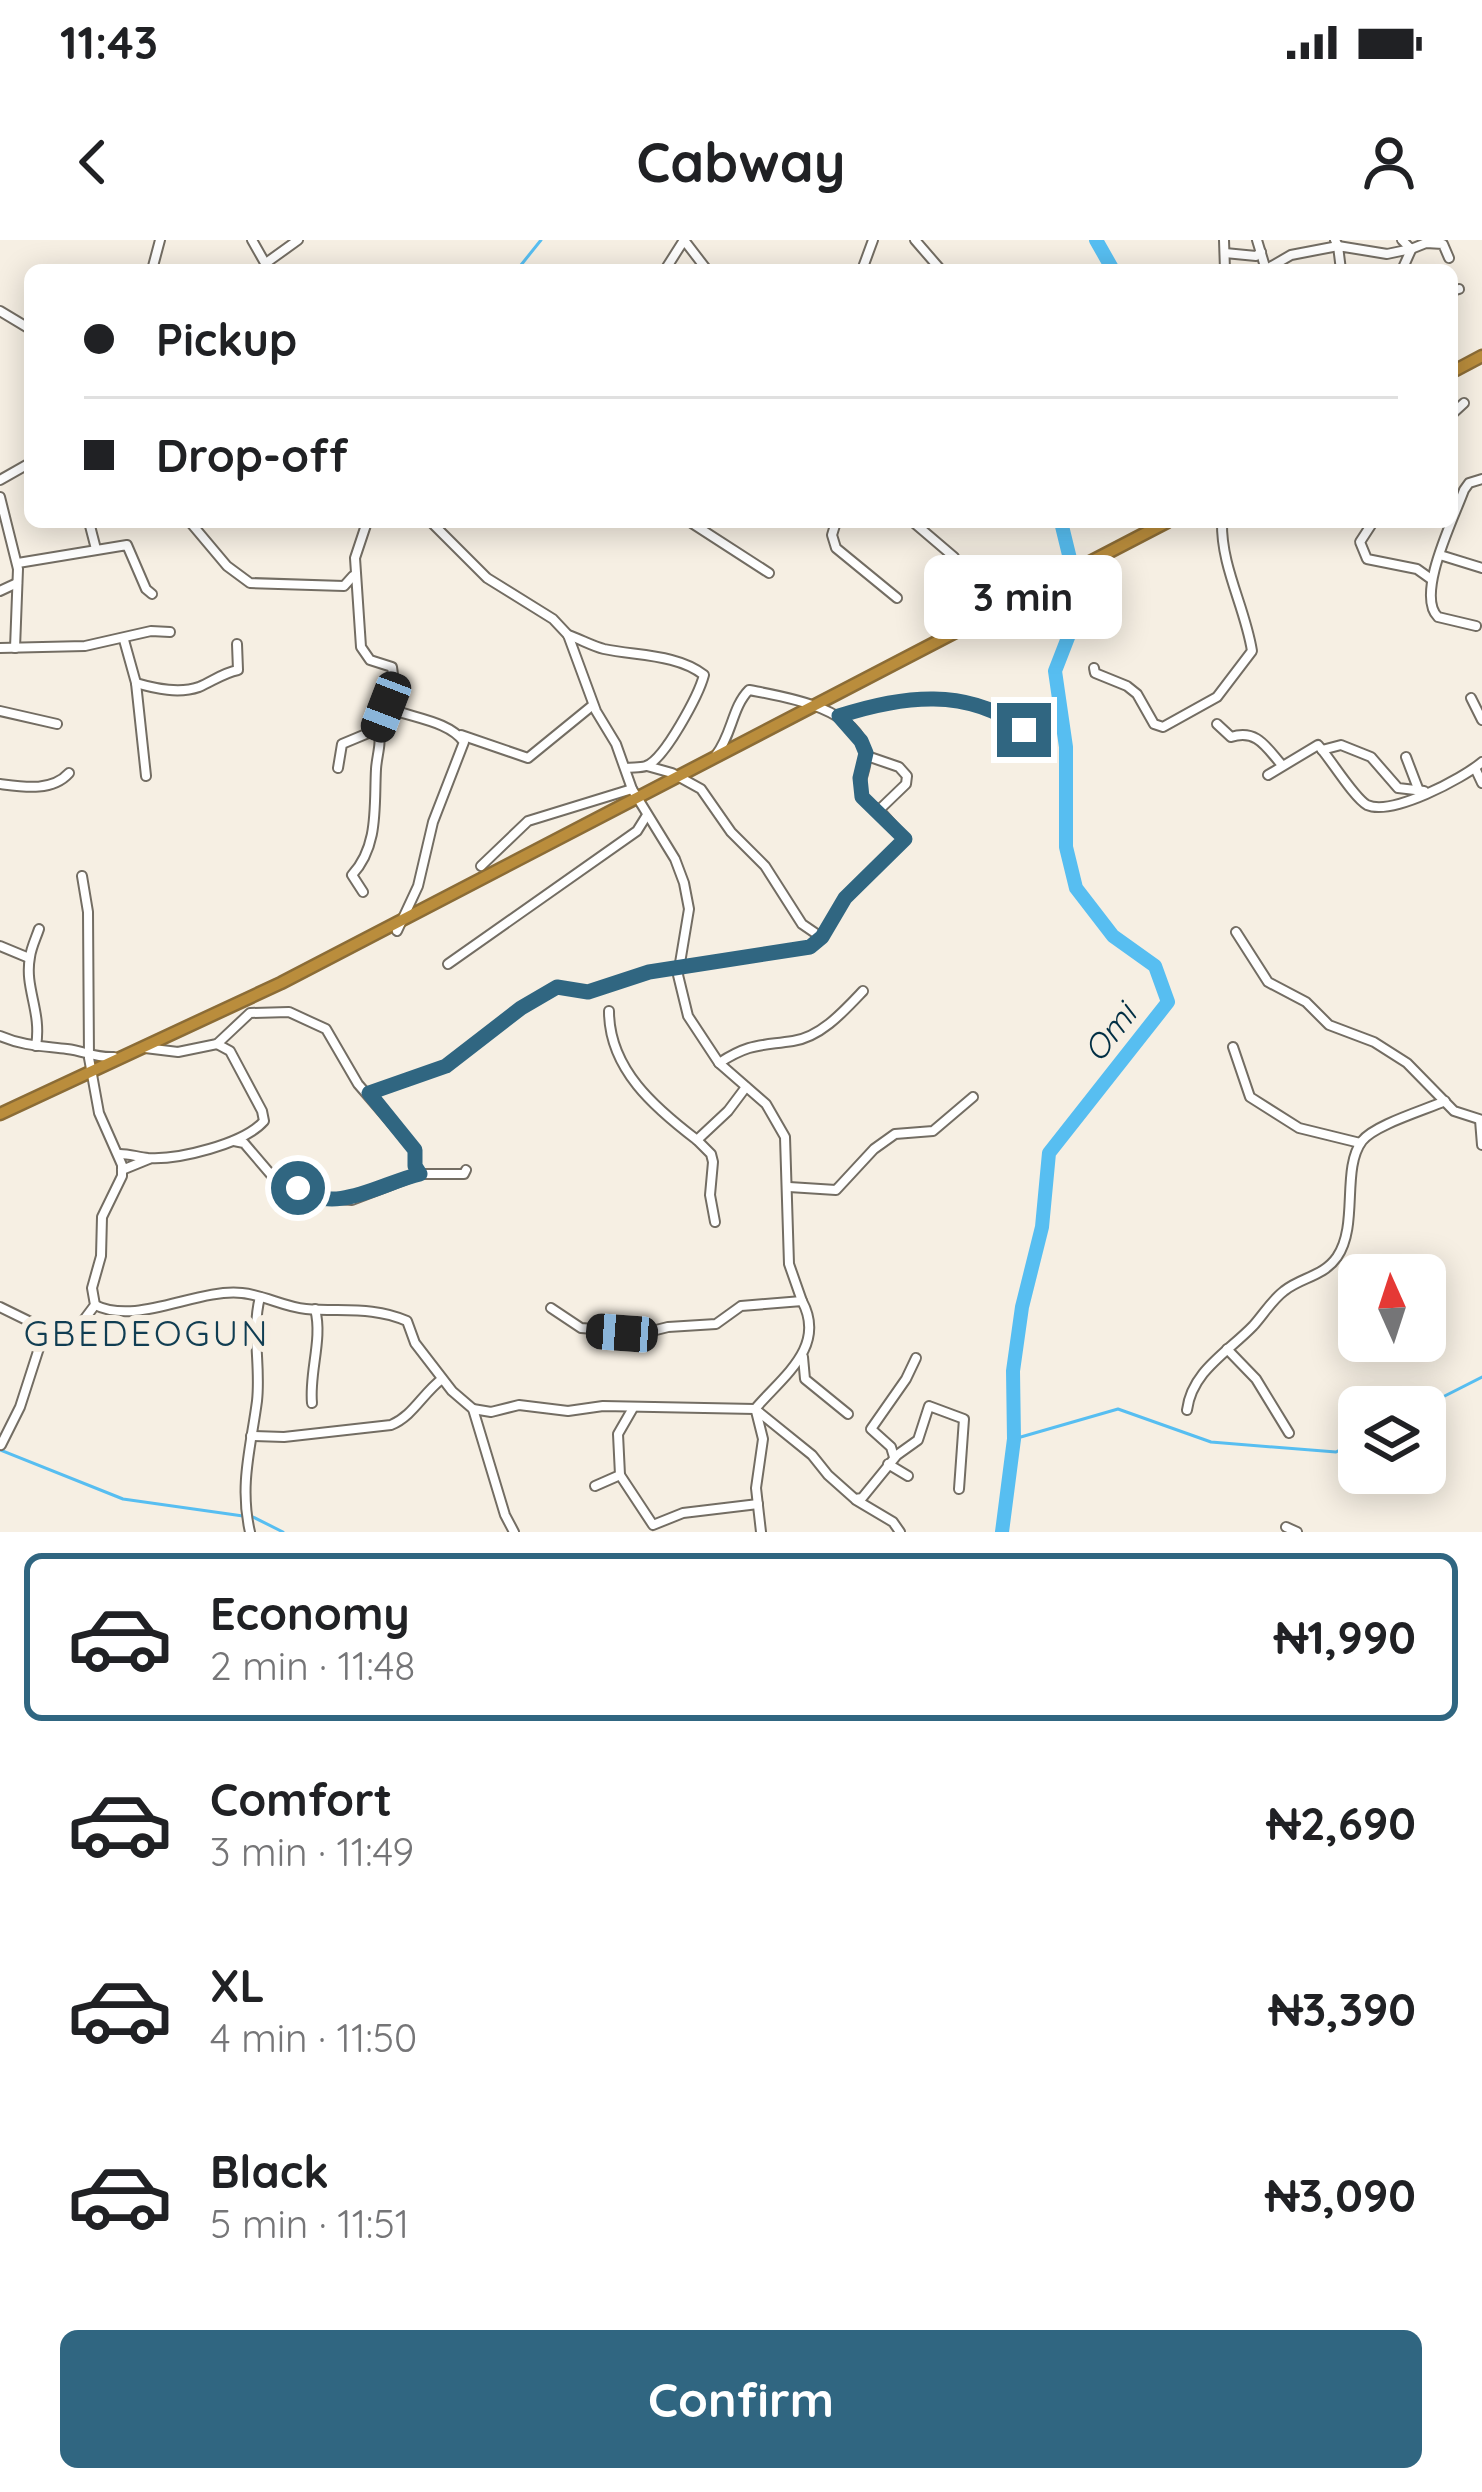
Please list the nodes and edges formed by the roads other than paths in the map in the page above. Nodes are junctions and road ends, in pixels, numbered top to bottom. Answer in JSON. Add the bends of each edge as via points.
{"nodes":[{"id":1,"x":298,"y":240,"type":"edge"},
{"id":2,"x":916,"y":240,"type":"edge"},
{"id":3,"x":1224,"y":240,"type":"edge"},
{"id":4,"x":1256,"y":240,"type":"edge"},
{"id":5,"x":1402,"y":240,"type":"edge"},
{"id":6,"x":1337,"y":243,"type":"edge"},
{"id":7,"x":1412,"y":249,"type":"junction"},
{"id":8,"x":1261,"y":252,"type":"junction"},
{"id":9,"x":1225,"y":253,"type":"junction"},
{"id":10,"x":1449,"y":258,"type":"dead end"},
{"id":11,"x":269,"y":264,"type":"edge"},
{"id":12,"x":669,"y":264,"type":"edge"},
{"id":13,"x":702,"y":264,"type":"edge"},
{"id":14,"x":935,"y":264,"type":"edge"},
{"id":15,"x":1226,"y":264,"type":"edge"},
{"id":16,"x":1264,"y":264,"type":"edge"},
{"id":17,"x":1276,"y":264,"type":"edge"},
{"id":18,"x":1405,"y":264,"type":"edge"},
{"id":19,"x":1464,"y":403,"type":"dead end"},
{"id":20,"x":1458,"y":408,"type":"edge"},
{"id":21,"x":1482,"y":479,"type":"edge"},
{"id":22,"x":0,"y":497,"type":"edge"},
{"id":23,"x":1458,"y":506,"type":"edge"},
{"id":24,"x":90,"y":528,"type":"edge"},
{"id":25,"x":202,"y":528,"type":"edge"},
{"id":26,"x":364,"y":528,"type":"edge"},
{"id":27,"x":437,"y":528,"type":"edge"},
{"id":28,"x":699,"y":528,"type":"edge"},
{"id":29,"x":834,"y":528,"type":"edge"},
{"id":30,"x":920,"y":528,"type":"edge"},
{"id":31,"x":1155,"y":528,"type":"edge"},
{"id":32,"x":1222,"y":528,"type":"edge"},
{"id":33,"x":1369,"y":528,"type":"edge"},
{"id":34,"x":1450,"y":528,"type":"edge"},
{"id":35,"x":96,"y":549,"type":"junction"},
{"id":36,"x":1440,"y":555,"type":"junction"},
{"id":37,"x":18,"y":563,"type":"junction"},
{"id":38,"x":1482,"y":568,"type":"edge"},
{"id":39,"x":961,"y":570,"type":"dead end"},
{"id":40,"x":769,"y":573,"type":"dead end"},
{"id":41,"x":354,"y":574,"type":"junction"},
{"id":42,"x":1431,"y":579,"type":"junction"},
{"id":43,"x":16,"y":583,"type":"junction"},
{"id":44,"x":0,"y":591,"type":"edge"},
{"id":45,"x":152,"y":594,"type":"dead end"},
{"id":46,"x":897,"y":598,"type":"dead end"},
{"id":47,"x":1476,"y":626,"type":"dead end"},
{"id":48,"x":170,"y":632,"type":"dead end"},
{"id":49,"x":568,"y":635,"type":"junction"},
{"id":50,"x":124,"y":640,"type":"junction"},
{"id":51,"x":237,"y":644,"type":"dead end"},
{"id":52,"x":0,"y":648,"type":"edge"},
{"id":53,"x":15,"y":648,"type":"junction"},
{"id":54,"x":1094,"y":668,"type":"dead end"},
{"id":55,"x":136,"y":682,"type":"junction"},
{"id":56,"x":1471,"y":698,"type":"dead end"},
{"id":57,"x":593,"y":705,"type":"junction"},
{"id":58,"x":386,"y":707,"type":"junction"},
{"id":59,"x":0,"y":711,"type":"edge"},
{"id":60,"x":839,"y":716,"type":"junction"},
{"id":61,"x":1482,"y":720,"type":"edge"},
{"id":62,"x":57,"y":724,"type":"dead end"},
{"id":63,"x":1217,"y":724,"type":"dead end"},
{"id":64,"x":378,"y":729,"type":"junction"},
{"id":65,"x":460,"y":734,"type":"junction"},
{"id":66,"x":1048,"y":748,"type":"dead end"},
{"id":67,"x":1322,"y":750,"type":"junction"},
{"id":68,"x":867,"y":756,"type":"junction"},
{"id":69,"x":1406,"y":758,"type":"dead end"},
{"id":70,"x":1281,"y":764,"type":"junction"},
{"id":71,"x":1479,"y":765,"type":"edge"},
{"id":72,"x":647,"y":766,"type":"junction"},
{"id":73,"x":338,"y":768,"type":"dead end"},
{"id":74,"x":626,"y":768,"type":"junction"},
{"id":75,"x":69,"y":773,"type":"dead end"},
{"id":76,"x":672,"y":773,"type":"junction"},
{"id":77,"x":1268,"y":775,"type":"dead end"},
{"id":78,"x":146,"y":776,"type":"dead end"},
{"id":79,"x":1482,"y":783,"type":"edge"},
{"id":80,"x":0,"y":784,"type":"edge"},
{"id":81,"x":632,"y":789,"type":"junction"},
{"id":82,"x":1432,"y":790,"type":"junction"},
{"id":83,"x":1419,"y":791,"type":"junction"},
{"id":84,"x":879,"y":810,"type":"junction"},
{"id":85,"x":647,"y":815,"type":"junction"},
{"id":86,"x":481,"y":866,"type":"dead end"},
{"id":87,"x":82,"y":876,"type":"dead end"},
{"id":88,"x":363,"y":892,"type":"dead end"},
{"id":89,"x":39,"y":928,"type":"dead end"},
{"id":90,"x":397,"y":931,"type":"dead end"},
{"id":91,"x":1235,"y":932,"type":"dead end"},
{"id":92,"x":821,"y":938,"type":"junction"},
{"id":93,"x":0,"y":946,"type":"edge"},
{"id":94,"x":29,"y":958,"type":"junction"},
{"id":95,"x":448,"y":964,"type":"dead end"},
{"id":96,"x":680,"y":968,"type":"junction"},
{"id":97,"x":862,"y":992,"type":"dead end"},
{"id":98,"x":609,"y":1011,"type":"dead end"},
{"id":99,"x":0,"y":1036,"type":"edge"},
{"id":100,"x":218,"y":1043,"type":"junction"},
{"id":101,"x":36,"y":1046,"type":"junction"},
{"id":102,"x":1233,"y":1047,"type":"dead end"},
{"id":103,"x":88,"y":1058,"type":"junction"},
{"id":104,"x":719,"y":1063,"type":"junction"},
{"id":105,"x":746,"y":1087,"type":"junction"},
{"id":106,"x":369,"y":1093,"type":"junction"},
{"id":107,"x":973,"y":1097,"type":"dead end"},
{"id":108,"x":1444,"y":1101,"type":"junction"},
{"id":109,"x":0,"y":1114,"type":"edge"},
{"id":110,"x":1481,"y":1120,"type":"edge"},
{"id":111,"x":697,"y":1140,"type":"junction"},
{"id":112,"x":234,"y":1141,"type":"junction"},
{"id":113,"x":1360,"y":1143,"type":"junction"},
{"id":114,"x":1482,"y":1145,"type":"edge"},
{"id":115,"x":119,"y":1154,"type":"junction"},
{"id":116,"x":151,"y":1158,"type":"junction"},
{"id":117,"x":122,"y":1170,"type":"junction"},
{"id":118,"x":466,"y":1170,"type":"dead end"},
{"id":119,"x":420,"y":1174,"type":"junction"},
{"id":120,"x":789,"y":1187,"type":"junction"},
{"id":121,"x":715,"y":1222,"type":"dead end"},
{"id":122,"x":260,"y":1297,"type":"junction"},
{"id":123,"x":802,"y":1301,"type":"junction"},
{"id":124,"x":95,"y":1305,"type":"junction"},
{"id":125,"x":0,"y":1307,"type":"edge"},
{"id":126,"x":551,"y":1308,"type":"dead end"},
{"id":127,"x":315,"y":1309,"type":"junction"},
{"id":128,"x":55,"y":1334,"type":"junction"},
{"id":129,"x":1227,"y":1349,"type":"junction"},
{"id":130,"x":802,"y":1356,"type":"junction"},
{"id":131,"x":916,"y":1358,"type":"dead end"},
{"id":132,"x":442,"y":1379,"type":"junction"},
{"id":133,"x":312,"y":1403,"type":"dead end"},
{"id":134,"x":633,"y":1407,"type":"junction"},
{"id":135,"x":473,"y":1409,"type":"junction"},
{"id":136,"x":755,"y":1409,"type":"junction"},
{"id":137,"x":1187,"y":1410,"type":"dead end"},
{"id":138,"x":848,"y":1414,"type":"dead end"},
{"id":139,"x":1289,"y":1432,"type":"dead end"},
{"id":140,"x":251,"y":1436,"type":"junction"},
{"id":141,"x":1,"y":1445,"type":"edge"},
{"id":142,"x":891,"y":1461,"type":"junction"},
{"id":143,"x":620,"y":1475,"type":"junction"},
{"id":144,"x":908,"y":1476,"type":"dead end"},
{"id":145,"x":595,"y":1486,"type":"dead end"},
{"id":146,"x":959,"y":1489,"type":"dead end"},
{"id":147,"x":855,"y":1499,"type":"junction"},
{"id":148,"x":758,"y":1504,"type":"junction"},
{"id":149,"x":1286,"y":1527,"type":"dead end"},
{"id":150,"x":250,"y":1532,"type":"edge"},
{"id":151,"x":514,"y":1532,"type":"edge"},
{"id":152,"x":761,"y":1532,"type":"edge"},
{"id":153,"x":900,"y":1532,"type":"edge"},
{"id":154,"x":1297,"y":1532,"type":"edge"}],
"edges":[{"from":1,"to":11,"type":"street"},
{"from":2,"to":14,"type":"street"},
{"from":3,"to":9,"type":"street"},
{"from":4,"to":8,"type":"street"},
{"from":5,"to":7,"type":"street"},
{"from":6,"to":7,"type":"street","via":[[1387,254]]},
{"from":6,"to":17,"type":"street"},
{"from":7,"to":10,"type":"street","via":[[1444,244]]},
{"from":7,"to":18,"type":"street"},
{"from":8,"to":9,"type":"street"},
{"from":8,"to":16,"type":"street"},
{"from":9,"to":15,"type":"street"},
{"from":12,"to":13,"type":"street","via":[[683,240]]},
{"from":19,"to":20,"type":"street"},
{"from":21,"to":23,"type":"street","via":[[1469,483]]},
{"from":22,"to":37,"type":"street"},
{"from":24,"to":35,"type":"street"},
{"from":25,"to":41,"type":"street","via":[[227,566],[258,585],[344,586]]},
{"from":26,"to":41,"type":"street"},
{"from":27,"to":49,"type":"street","via":[[487,578]]},
{"from":28,"to":40,"type":"street"},
{"from":29,"to":46,"type":"street","via":[[836,548]]},
{"from":30,"to":39,"type":"street"},
{"from":31,"to":109,"type":"highway","via":[[281,983]]},
{"from":32,"to":54,"type":"street","via":[[1252,651],[1217,698],[1163,727],[1137,694]]},
{"from":33,"to":42,"type":"street","via":[[1360,542],[1367,559]]},
{"from":34,"to":36,"type":"street"},
{"from":35,"to":37,"type":"street"},
{"from":35,"to":45,"type":"street","via":[[127,545]]},
{"from":36,"to":38,"type":"street"},
{"from":36,"to":42,"type":"street"},
{"from":37,"to":43,"type":"street"},
{"from":41,"to":58,"type":"street","via":[[364,655],[394,671]]},
{"from":42,"to":47,"type":"street","via":[[1431,610]]},
{"from":43,"to":44,"type":"street"},
{"from":43,"to":53,"type":"street"},
{"from":48,"to":50,"type":"street"},
{"from":49,"to":57,"type":"street"},
{"from":49,"to":72,"type":"street","via":[[704,675]]},
{"from":50,"to":53,"type":"street"},
{"from":50,"to":55,"type":"street"},
{"from":51,"to":55,"type":"street","via":[[238,670],[194,689]]},
{"from":52,"to":53,"type":"street"},
{"from":55,"to":78,"type":"street"},
{"from":56,"to":61,"type":"street"},
{"from":57,"to":65,"type":"street","via":[[528,758]]},
{"from":57,"to":74,"type":"street"},
{"from":58,"to":64,"type":"street"},
{"from":58,"to":65,"type":"street"},
{"from":59,"to":62,"type":"street"},
{"from":60,"to":66,"type":"street","via":[[909,697],[969,704],[1007,717]]},
{"from":60,"to":68,"type":"street"},
{"from":60,"to":76,"type":"street","via":[[749,690],[718,753],[697,770]]},
{"from":63,"to":70,"type":"street","via":[[1231,737],[1261,739]]},
{"from":64,"to":73,"type":"street","via":[[342,744]]},
{"from":64,"to":88,"type":"street","via":[[373,833],[352,874]]},
{"from":65,"to":90,"type":"street","via":[[460,755]]},
{"from":67,"to":70,"type":"street","via":[[1309,747]]},
{"from":67,"to":82,"type":"street","via":[[1366,804],[1385,808]]},
{"from":67,"to":83,"type":"street","via":[[1341,745],[1371,757],[1398,788]]},
{"from":68,"to":84,"type":"street","via":[[860,788]]},
{"from":68,"to":84,"type":"street","via":[[908,776]]},
{"from":69,"to":83,"type":"street"},
{"from":70,"to":77,"type":"street"},
{"from":71,"to":79,"type":"street"},
{"from":71,"to":82,"type":"street"},
{"from":72,"to":74,"type":"street"},
{"from":72,"to":76,"type":"street"},
{"from":74,"to":81,"type":"street"},
{"from":75,"to":80,"type":"street","via":[[48,785]]},
{"from":76,"to":92,"type":"street","via":[[701,789],[802,924]]},
{"from":81,"to":85,"type":"street"},
{"from":81,"to":86,"type":"street","via":[[528,821]]},
{"from":82,"to":83,"type":"street"},
{"from":84,"to":92,"type":"street","via":[[905,839],[845,898]]},
{"from":85,"to":95,"type":"street","via":[[637,831]]},
{"from":85,"to":96,"type":"street","via":[[684,883],[689,909]]},
{"from":87,"to":103,"type":"street"},
{"from":89,"to":94,"type":"street"},
{"from":91,"to":108,"type":"street","via":[[1268,982],[1329,1025],[1407,1064]]},
{"from":92,"to":96,"type":"street","via":[[787,953]]},
{"from":93,"to":94,"type":"street"},
{"from":94,"to":101,"type":"street"},
{"from":96,"to":104,"type":"street","via":[[688,1016]]},
{"from":96,"to":106,"type":"street","via":[[588,992],[557,987],[446,1066]]},
{"from":97,"to":104,"type":"street","via":[[837,1019],[795,1042],[774,1040]]},
{"from":98,"to":111,"type":"street","via":[[634,1083]]},
{"from":99,"to":101,"type":"street"},
{"from":100,"to":103,"type":"street"},
{"from":100,"to":106,"type":"street","via":[[250,1012],[289,1012],[326,1029]]},
{"from":100,"to":112,"type":"street","via":[[264,1121]]},
{"from":101,"to":103,"type":"street"},
{"from":102,"to":113,"type":"street","via":[[1250,1097],[1299,1127]]},
{"from":103,"to":115,"type":"street","via":[[99,1113]]},
{"from":104,"to":105,"type":"street"},
{"from":105,"to":111,"type":"street"},
{"from":105,"to":120,"type":"street","via":[[785,1137]]},
{"from":106,"to":119,"type":"street","via":[[415,1150]]},
{"from":107,"to":120,"type":"street","via":[[933,1132],[895,1134],[836,1190]]},
{"from":108,"to":110,"type":"street"},
{"from":108,"to":113,"type":"street"},
{"from":110,"to":114,"type":"street"},
{"from":111,"to":121,"type":"street","via":[[713,1162]]},
{"from":112,"to":116,"type":"street"},
{"from":112,"to":119,"type":"street","via":[[279,1184],[310,1197],[352,1200]]},
{"from":113,"to":129,"type":"street","via":[[1339,1255],[1318,1276],[1285,1290]]},
{"from":115,"to":116,"type":"street"},
{"from":115,"to":117,"type":"street"},
{"from":116,"to":117,"type":"street"},
{"from":117,"to":124,"type":"street","via":[[102,1217]]},
{"from":118,"to":119,"type":"street"},
{"from":120,"to":123,"type":"street","via":[[789,1264]]},
{"from":122,"to":124,"type":"street","via":[[221,1294],[129,1311]]},
{"from":122,"to":127,"type":"street"},
{"from":122,"to":140,"type":"street"},
{"from":123,"to":126,"type":"street","via":[[741,1306],[716,1324],[644,1333],[581,1328]]},
{"from":123,"to":130,"type":"street","via":[[811,1322]]},
{"from":124,"to":128,"type":"street","via":[[77,1329]]},
{"from":125,"to":128,"type":"street"},
{"from":127,"to":132,"type":"street","via":[[364,1309],[407,1321]]},
{"from":127,"to":133,"type":"street"},
{"from":128,"to":141,"type":"street","via":[[40,1345]]},
{"from":129,"to":137,"type":"street","via":[[1202,1372]]},
{"from":129,"to":139,"type":"street"},
{"from":130,"to":136,"type":"street"},
{"from":130,"to":138,"type":"street","via":[[805,1379]]},
{"from":131,"to":142,"type":"street","via":[[871,1429],[891,1447]]},
{"from":132,"to":135,"type":"street"},
{"from":132,"to":140,"type":"street","via":[[392,1425]]},
{"from":134,"to":135,"type":"street"},
{"from":134,"to":136,"type":"street"},
{"from":134,"to":143,"type":"street","via":[[618,1434]]},
{"from":135,"to":151,"type":"street"},
{"from":136,"to":147,"type":"street"},
{"from":136,"to":148,"type":"street","via":[[764,1438]]},
{"from":140,"to":150,"type":"street","via":[[243,1470]]},
{"from":142,"to":144,"type":"street"},
{"from":142,"to":146,"type":"street","via":[[918,1440],[929,1406],[964,1419]]},
{"from":142,"to":147,"type":"street"},
{"from":143,"to":145,"type":"street"},
{"from":143,"to":148,"type":"street","via":[[653,1525]]},
{"from":147,"to":153,"type":"street"},
{"from":148,"to":152,"type":"street"},
{"from":149,"to":154,"type":"street"}]}
